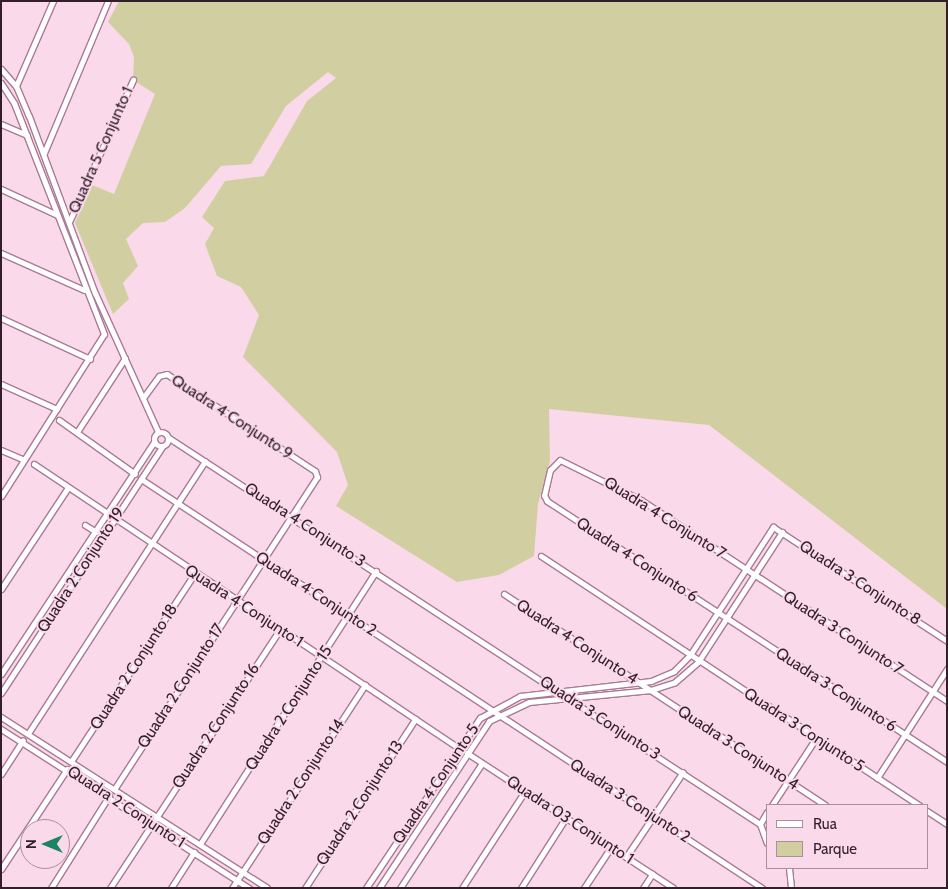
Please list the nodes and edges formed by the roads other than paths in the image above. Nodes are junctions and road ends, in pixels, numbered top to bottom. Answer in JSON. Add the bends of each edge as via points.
{"nodes":[{"id":1,"x":53,"y":1,"type":"edge"},
{"id":2,"x":108,"y":1,"type":"edge"},
{"id":3,"x":1,"y":69,"type":"edge"},
{"id":4,"x":132,"y":80,"type":"dead end"},
{"id":5,"x":1,"y":82,"type":"edge"},
{"id":6,"x":16,"y":86,"type":"junction"},
{"id":7,"x":1,"y":124,"type":"edge"},
{"id":8,"x":27,"y":135,"type":"junction"},
{"id":9,"x":44,"y":153,"type":"junction"},
{"id":10,"x":1,"y":189,"type":"edge"},
{"id":11,"x":57,"y":215,"type":"junction"},
{"id":12,"x":70,"y":220,"type":"junction"},
{"id":13,"x":1,"y":253,"type":"edge"},
{"id":14,"x":84,"y":290,"type":"junction"},
{"id":15,"x":1,"y":318,"type":"edge"},
{"id":16,"x":125,"y":358,"type":"junction"},
{"id":17,"x":90,"y":359,"type":"junction"},
{"id":18,"x":1,"y":384,"type":"edge"},
{"id":19,"x":143,"y":398,"type":"junction"},
{"id":20,"x":57,"y":409,"type":"junction"},
{"id":21,"x":59,"y":420,"type":"dead end"},
{"id":22,"x":77,"y":432,"type":"junction"},
{"id":23,"x":158,"y":432,"type":"junction"},
{"id":24,"x":168,"y":438,"type":"junction"},
{"id":25,"x":154,"y":442,"type":"junction"},
{"id":26,"x":162,"y":447,"type":"junction"},
{"id":27,"x":1,"y":450,"type":"edge"},
{"id":28,"x":24,"y":460,"type":"junction"},
{"id":29,"x":206,"y":461,"type":"junction"},
{"id":30,"x":34,"y":464,"type":"dead end"},
{"id":31,"x":135,"y":474,"type":"junction"},
{"id":32,"x":141,"y":479,"type":"junction"},
{"id":33,"x":314,"y":484,"type":"joint"},
{"id":34,"x":67,"y":489,"type":"junction"},
{"id":35,"x":1,"y":496,"type":"edge"},
{"id":36,"x":547,"y":501,"type":"joint"},
{"id":37,"x":180,"y":504,"type":"junction"},
{"id":38,"x":107,"y":516,"type":"junction"},
{"id":39,"x":291,"y":518,"type":"junction"},
{"id":40,"x":114,"y":520,"type":"junction"},
{"id":41,"x":84,"y":525,"type":"dead end"},
{"id":42,"x":773,"y":527,"type":"joint"},
{"id":43,"x":96,"y":532,"type":"junction"},
{"id":44,"x":782,"y":532,"type":"junction"},
{"id":45,"x":152,"y":546,"type":"junction"},
{"id":46,"x":541,"y":556,"type":"dead end"},
{"id":47,"x":264,"y":560,"type":"junction"},
{"id":48,"x":745,"y":570,"type":"junction"},
{"id":49,"x":376,"y":571,"type":"junction"},
{"id":50,"x":195,"y":573,"type":"junction"},
{"id":51,"x":755,"y":576,"type":"junction"},
{"id":52,"x":1,"y":589,"type":"edge"},
{"id":53,"x":504,"y":594,"type":"dead end"},
{"id":54,"x":236,"y":602,"type":"junction"},
{"id":55,"x":440,"y":613,"type":"joint"},
{"id":56,"x":717,"y":613,"type":"junction"},
{"id":57,"x":349,"y":615,"type":"junction"},
{"id":58,"x":727,"y":619,"type":"junction"},
{"id":59,"x":280,"y":630,"type":"junction"},
{"id":60,"x":947,"y":641,"type":"edge"},
{"id":61,"x":690,"y":655,"type":"junction"},
{"id":62,"x":323,"y":657,"type":"junction"},
{"id":63,"x":698,"y":662,"type":"junction"},
{"id":64,"x":947,"y":669,"type":"edge"},
{"id":65,"x":1,"y":674,"type":"edge"},
{"id":66,"x":638,"y":682,"type":"junction"},
{"id":67,"x":365,"y":685,"type":"junction"},
{"id":68,"x":557,"y":690,"type":"junction"},
{"id":69,"x":651,"y":690,"type":"junction"},
{"id":70,"x":932,"y":690,"type":"junction"},
{"id":71,"x":1,"y":693,"type":"edge"},
{"id":72,"x":568,"y":697,"type":"junction"},
{"id":73,"x":947,"y":700,"type":"edge"},
{"id":74,"x":490,"y":709,"type":"junction"},
{"id":75,"x":498,"y":714,"type":"junction"},
{"id":76,"x":1,"y":717,"type":"edge"},
{"id":77,"x":415,"y":719,"type":"junction"},
{"id":78,"x":1,"y":729,"type":"edge"},
{"id":79,"x":29,"y":732,"type":"junction"},
{"id":80,"x":903,"y":734,"type":"junction"},
{"id":81,"x":816,"y":738,"type":"junction"},
{"id":82,"x":23,"y":740,"type":"junction"},
{"id":83,"x":459,"y":745,"type":"junction"},
{"id":84,"x":468,"y":751,"type":"junction"},
{"id":85,"x":453,"y":753,"type":"junction"},
{"id":86,"x":72,"y":760,"type":"junction"},
{"id":87,"x":463,"y":760,"type":"junction"},
{"id":88,"x":947,"y":762,"type":"edge"},
{"id":89,"x":482,"y":763,"type":"junction"},
{"id":90,"x":67,"y":769,"type":"junction"},
{"id":91,"x":683,"y":772,"type":"junction"},
{"id":92,"x":1,"y":774,"type":"edge"},
{"id":93,"x":877,"y":778,"type":"junction"},
{"id":94,"x":789,"y":781,"type":"junction"},
{"id":95,"x":115,"y":788,"type":"junction"},
{"id":96,"x":525,"y":791,"type":"junction"},
{"id":97,"x":109,"y":796,"type":"junction"},
{"id":98,"x":773,"y":804,"type":"edge"},
{"id":99,"x":824,"y":804,"type":"edge"},
{"id":100,"x":917,"y":804,"type":"edge"},
{"id":101,"x":928,"y":811,"type":"edge"},
{"id":102,"x":766,"y":814,"type":"edge"},
{"id":103,"x":654,"y":815,"type":"junction"},
{"id":104,"x":157,"y":816,"type":"junction"},
{"id":105,"x":565,"y":819,"type":"junction"},
{"id":106,"x":152,"y":823,"type":"junction"},
{"id":107,"x":760,"y":824,"type":"junction"},
{"id":108,"x":947,"y":824,"type":"edge"},
{"id":109,"x":766,"y":839,"type":"edge"},
{"id":110,"x":200,"y":844,"type":"junction"},
{"id":111,"x":611,"y":847,"type":"junction"},
{"id":112,"x":194,"y":852,"type":"junction"},
{"id":113,"x":626,"y":857,"type":"junction"},
{"id":114,"x":1,"y":869,"type":"edge"},
{"id":115,"x":789,"y":869,"type":"edge"},
{"id":116,"x":242,"y":872,"type":"junction"},
{"id":117,"x":652,"y":874,"type":"junction"},
{"id":118,"x":237,"y":880,"type":"junction"},
{"id":119,"x":51,"y":888,"type":"edge"},
{"id":120,"x":110,"y":888,"type":"edge"},
{"id":121,"x":171,"y":888,"type":"edge"},
{"id":122,"x":232,"y":888,"type":"edge"},
{"id":123,"x":249,"y":888,"type":"edge"},
{"id":124,"x":267,"y":888,"type":"edge"},
{"id":125,"x":305,"y":888,"type":"edge"},
{"id":126,"x":366,"y":888,"type":"edge"},
{"id":127,"x":378,"y":888,"type":"edge"},
{"id":128,"x":400,"y":888,"type":"edge"},
{"id":129,"x":462,"y":888,"type":"edge"},
{"id":130,"x":521,"y":888,"type":"edge"},
{"id":131,"x":584,"y":888,"type":"edge"},
{"id":132,"x":644,"y":888,"type":"edge"},
{"id":133,"x":673,"y":888,"type":"edge"},
{"id":134,"x":762,"y":888,"type":"edge"},
{"id":135,"x":791,"y":888,"type":"edge"}],
"edges":[{"from":1,"to":6,"type":"street"},
{"from":2,"to":9,"type":"street"},
{"from":3,"to":6,"type":"street"},
{"from":4,"to":12,"type":"street","name":"Quadra 5 Conjunto 1"},
{"from":5,"to":8,"type":"street"},
{"from":6,"to":9,"type":"street"},
{"from":7,"to":8,"type":"street"},
{"from":8,"to":11,"type":"street"},
{"from":9,"to":12,"type":"street"},
{"from":10,"to":11,"type":"street"},
{"from":11,"to":14,"type":"street"},
{"from":12,"to":16,"type":"street"},
{"from":13,"to":14,"type":"street"},
{"from":14,"to":17,"type":"street","via":[[104,334]]},
{"from":15,"to":17,"type":"street"},
{"from":16,"to":19,"type":"street"},
{"from":16,"to":22,"type":"street"},
{"from":17,"to":20,"type":"street"},
{"from":18,"to":20,"type":"street"},
{"from":19,"to":23,"type":"street"},
{"from":19,"to":33,"type":"street","name":"Quadra 4 Conjunto 9","via":[[159,376],[172,377],[315,471]]},
{"from":20,"to":28,"type":"street"},
{"from":21,"to":22,"type":"street"},
{"from":22,"to":31,"type":"street"},
{"from":23,"to":24,"type":"street","name":"Quadra 4 Conjunto 3"},
{"from":23,"to":25,"type":"street"},
{"from":24,"to":26,"type":"street","name":"Quadra 2 Conjunto 19"},
{"from":24,"to":29,"type":"street","name":"Quadra 4 Conjunto 3"},
{"from":25,"to":26,"type":"street"},
{"from":25,"to":31,"type":"street"},
{"from":26,"to":32,"type":"street","name":"Quadra 2 Conjunto 19"},
{"from":27,"to":28,"type":"street"},
{"from":28,"to":35,"type":"street"},
{"from":29,"to":37,"type":"street"},
{"from":29,"to":39,"type":"street","name":"Quadra 4 Conjunto 3"},
{"from":30,"to":34,"type":"street","name":"Quadra 4 Conjunto 1"},
{"from":31,"to":38,"type":"street"},
{"from":32,"to":37,"type":"street","name":"Quadra 4 Conjunto 2"},
{"from":32,"to":40,"type":"street","name":"Quadra 2 Conjunto 19"},
{"from":33,"to":39,"type":"street","name":"Quadra 2 Conjunto 17"},
{"from":34,"to":38,"type":"street","name":"Quadra 4 Conjunto 1"},
{"from":34,"to":52,"type":"street"},
{"from":36,"to":48,"type":"street","name":"Quadra 4 Conjunto 7","via":[[544,495],[550,470],[557,461],[569,463],[641,500]]},
{"from":36,"to":56,"type":"street","name":"Quadra 4 Conjunto 6"},
{"from":37,"to":45,"type":"street"},
{"from":37,"to":47,"type":"street","name":"Quadra 4 Conjunto 2"},
{"from":38,"to":40,"type":"street","name":"Quadra 4 Conjunto 1"},
{"from":38,"to":43,"type":"street"},
{"from":39,"to":47,"type":"street","name":"Quadra 2 Conjunto 17"},
{"from":39,"to":49,"type":"street","name":"Quadra 4 Conjunto 3"},
{"from":40,"to":45,"type":"street","name":"Quadra 4 Conjunto 1"},
{"from":40,"to":71,"type":"street","name":"Quadra 2 Conjunto 19"},
{"from":41,"to":43,"type":"street"},
{"from":42,"to":44,"type":"street","name":"Quadra 3 Conjunto 8"},
{"from":42,"to":48,"type":"street","name":"Quadra 4 Conjunto 5"},
{"from":43,"to":65,"type":"street"},
{"from":44,"to":51,"type":"street"},
{"from":44,"to":60,"type":"street","name":"Quadra 3 Conjunto 8"},
{"from":45,"to":50,"type":"street","name":"Quadra 4 Conjunto 1"},
{"from":45,"to":79,"type":"street"},
{"from":46,"to":61,"type":"street"},
{"from":47,"to":54,"type":"street","name":"Quadra 2 Conjunto 17"},
{"from":47,"to":57,"type":"street","name":"Quadra 4 Conjunto 2"},
{"from":48,"to":51,"type":"street","name":"Quadra 4 Conjunto 7"},
{"from":48,"to":56,"type":"street","name":"Quadra 4 Conjunto 5"},
{"from":49,"to":55,"type":"street","name":"Quadra 4 Conjunto 3"},
{"from":49,"to":57,"type":"street","name":"Quadra 2 Conjunto 15"},
{"from":50,"to":54,"type":"street","name":"Quadra 4 Conjunto 1"},
{"from":50,"to":86,"type":"street","name":"Quadra 2 Conjunto 18"},
{"from":51,"to":58,"type":"street"},
{"from":51,"to":70,"type":"street","name":"Quadra 3 Conjunto 7"},
{"from":53,"to":66,"type":"street","name":"Quadra 4 Conjunto 4"},
{"from":54,"to":59,"type":"street","name":"Quadra 4 Conjunto 1"},
{"from":54,"to":95,"type":"street","name":"Quadra 2 Conjunto 17"},
{"from":55,"to":68,"type":"street","name":"Quadra 3 Conjunto 3"},
{"from":56,"to":58,"type":"street","name":"Quadra 4 Conjunto 6"},
{"from":56,"to":61,"type":"street","name":"Quadra 4 Conjunto 5"},
{"from":57,"to":62,"type":"street","name":"Quadra 2 Conjunto 15"},
{"from":57,"to":74,"type":"street","name":"Quadra 4 Conjunto 2"},
{"from":58,"to":63,"type":"street"},
{"from":58,"to":80,"type":"street","name":"Quadra 3 Conjunto 6"},
{"from":59,"to":62,"type":"street","name":"Quadra 4 Conjunto 1"},
{"from":59,"to":104,"type":"street","name":"Quadra 2 Conjunto 16"},
{"from":61,"to":63,"type":"street","name":"Quadra 3 Conjunto 5"},
{"from":61,"to":66,"type":"street","name":"Quadra 4 Conjunto 5","via":[[674,671]]},
{"from":62,"to":67,"type":"street","name":"Quadra 4 Conjunto 1"},
{"from":62,"to":110,"type":"street","name":"Quadra 2 Conjunto 15"},
{"from":63,"to":69,"type":"street","via":[[676,682]]},
{"from":63,"to":81,"type":"street","name":"Quadra 3 Conjunto 5"},
{"from":64,"to":70,"type":"street"},
{"from":66,"to":68,"type":"street","name":"Quadra 4 Conjunto 5"},
{"from":66,"to":69,"type":"street","name":"Quadra 4 Conjunto 4"},
{"from":67,"to":77,"type":"street","name":"Quadra 4 Conjunto 1"},
{"from":67,"to":116,"type":"street","name":"Quadra 2 Conjunto 14"},
{"from":68,"to":72,"type":"street","name":"Quadra 3 Conjunto 3"},
{"from":68,"to":74,"type":"street","name":"Quadra 4 Conjunto 5","via":[[520,696]]},
{"from":69,"to":72,"type":"street"},
{"from":69,"to":94,"type":"street","name":"Quadra 3 Conjunto 4"},
{"from":70,"to":73,"type":"street","name":"Quadra 3 Conjunto 7"},
{"from":70,"to":80,"type":"street"},
{"from":72,"to":75,"type":"street","via":[[529,702]]},
{"from":72,"to":91,"type":"street","name":"Quadra 3 Conjunto 3"},
{"from":74,"to":75,"type":"street","name":"Quadra 4 Conjunto 2"},
{"from":74,"to":83,"type":"street","name":"Quadra 4 Conjunto 5"},
{"from":75,"to":84,"type":"street"},
{"from":75,"to":103,"type":"street","name":"Quadra 3 Conjunto 2"},
{"from":76,"to":79,"type":"street"},
{"from":77,"to":83,"type":"street","name":"Quadra 4 Conjunto 1"},
{"from":77,"to":125,"type":"street","name":"Quadra 2 Conjunto 13"},
{"from":78,"to":82,"type":"street","name":"Quadra 2 Conjunto 1"},
{"from":79,"to":86,"type":"street"},
{"from":80,"to":88,"type":"street"},
{"from":80,"to":93,"type":"street","name":"Quadra 3 Conjunto 6"},
{"from":81,"to":93,"type":"street","name":"Quadra 3 Conjunto 5"},
{"from":81,"to":94,"type":"street"},
{"from":82,"to":90,"type":"street","name":"Quadra 2 Conjunto 1"},
{"from":82,"to":92,"type":"street"},
{"from":83,"to":84,"type":"street","name":"Quadra 4 Conjunto 1"},
{"from":83,"to":85,"type":"street","name":"Quadra 4 Conjunto 5"},
{"from":84,"to":87,"type":"street"},
{"from":84,"to":89,"type":"street","name":"Quadra 03 Conjunto 1"},
{"from":85,"to":87,"type":"street"},
{"from":85,"to":126,"type":"street","name":"Quadra 4 Conjunto 5"},
{"from":86,"to":95,"type":"street"},
{"from":87,"to":127,"type":"street"},
{"from":89,"to":96,"type":"street","name":"Quadra 03 Conjunto 1"},
{"from":89,"to":128,"type":"street"},
{"from":90,"to":97,"type":"street","name":"Quadra 2 Conjunto 1"},
{"from":90,"to":114,"type":"street"},
{"from":91,"to":103,"type":"street"},
{"from":91,"to":107,"type":"street","name":"Quadra 3 Conjunto 3"},
{"from":93,"to":100,"type":"street","name":"Quadra 3 Conjunto 5"},
{"from":94,"to":98,"type":"street"},
{"from":94,"to":99,"type":"street","name":"Quadra 3 Conjunto 4"},
{"from":95,"to":104,"type":"street"},
{"from":96,"to":105,"type":"street","name":"Quadra 03 Conjunto 1"},
{"from":96,"to":129,"type":"street"},
{"from":97,"to":106,"type":"street","name":"Quadra 2 Conjunto 1"},
{"from":97,"to":119,"type":"street"},
{"from":101,"to":108,"type":"street"},
{"from":102,"to":107,"type":"street"},
{"from":103,"to":113,"type":"street"},
{"from":103,"to":134,"type":"street","name":"Quadra 3 Conjunto 2"},
{"from":104,"to":106,"type":"street","name":"Quadra 2 Conjunto 16"},
{"from":104,"to":110,"type":"street"},
{"from":105,"to":111,"type":"street","name":"Quadra 03 Conjunto 1"},
{"from":105,"to":130,"type":"street"},
{"from":106,"to":112,"type":"street","name":"Quadra 2 Conjunto 1"},
{"from":106,"to":120,"type":"street","name":"Quadra 2 Conjunto 16"},
{"from":107,"to":109,"type":"street"},
{"from":110,"to":116,"type":"street"},
{"from":111,"to":113,"type":"street","name":"Quadra 03 Conjunto 1"},
{"from":111,"to":131,"type":"street"},
{"from":112,"to":118,"type":"street","name":"Quadra 2 Conjunto 1"},
{"from":112,"to":121,"type":"street"},
{"from":113,"to":117,"type":"street","name":"Quadra 03 Conjunto 1"},
{"from":115,"to":135,"type":"street"},
{"from":116,"to":118,"type":"street","name":"Quadra 2 Conjunto 14"},
{"from":116,"to":124,"type":"street"},
{"from":117,"to":132,"type":"street"},
{"from":117,"to":133,"type":"street","name":"Quadra 03 Conjunto 1"},
{"from":118,"to":122,"type":"street","name":"Quadra 2 Conjunto 14"},
{"from":118,"to":123,"type":"street","name":"Quadra 2 Conjunto 1"}]}
